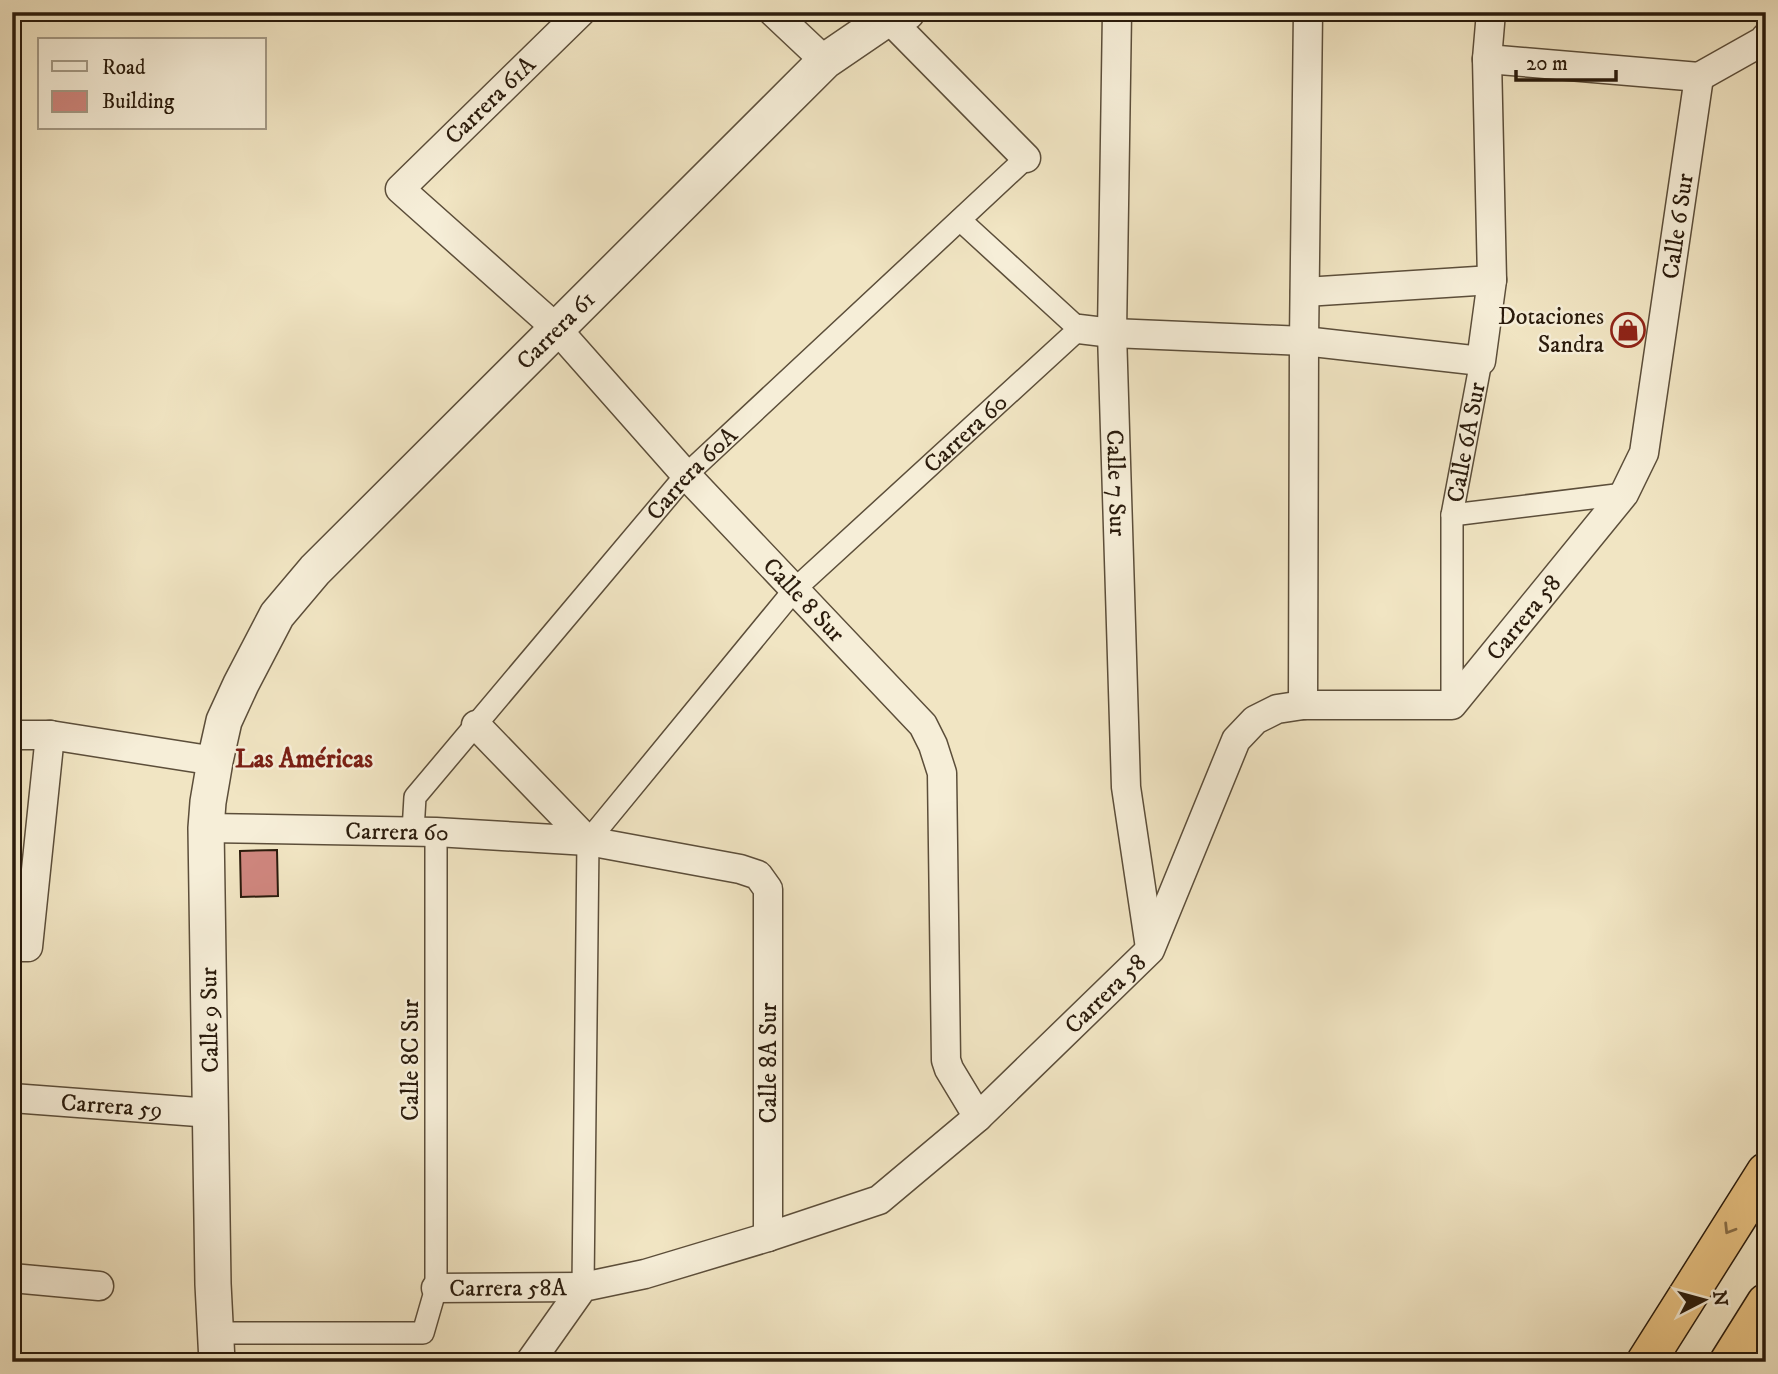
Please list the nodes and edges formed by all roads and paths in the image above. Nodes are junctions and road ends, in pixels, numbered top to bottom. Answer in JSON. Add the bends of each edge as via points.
{"nodes":[{"id":1,"x":581,"y":12,"type":"edge"},
{"id":2,"x":773,"y":12,"type":"edge"},
{"id":3,"x":1117,"y":12,"type":"edge"},
{"id":4,"x":1308,"y":12,"type":"edge"},
{"id":5,"x":1491,"y":12,"type":"edge"},
{"id":6,"x":897,"y":15,"type":"edge"},
{"id":7,"x":1766,"y":37,"type":"edge"},
{"id":8,"x":1488,"y":59,"type":"junction"},
{"id":9,"x":825,"y":61,"type":"junction"},
{"id":10,"x":1699,"y":77,"type":"junction"},
{"id":11,"x":1026,"y":158,"type":"joint"},
{"id":12,"x":400,"y":188,"type":"joint"},
{"id":13,"x":960,"y":220,"type":"junction"},
{"id":14,"x":1492,"y":280,"type":"junction"},
{"id":15,"x":1305,"y":292,"type":"junction"},
{"id":16,"x":556,"y":328,"type":"junction"},
{"id":17,"x":1079,"y":329,"type":"junction"},
{"id":18,"x":1112,"y":333,"type":"junction"},
{"id":19,"x":1304,"y":341,"type":"junction"},
{"id":20,"x":1481,"y":361,"type":"junction"},
{"id":21,"x":1644,"y":453,"type":"joint"},
{"id":22,"x":686,"y":475,"type":"junction"},
{"id":23,"x":1624,"y":494,"type":"junction"},
{"id":24,"x":1452,"y":515,"type":"junction"},
{"id":25,"x":795,"y":589,"type":"junction"},
{"id":26,"x":241,"y":684,"type":"joint"},
{"id":27,"x":1303,"y":705,"type":"junction"},
{"id":28,"x":1452,"y":705,"type":"junction"},
{"id":29,"x":476,"y":725,"type":"junction"},
{"id":30,"x":12,"y":735,"type":"edge"},
{"id":31,"x":50,"y":735,"type":"junction"},
{"id":32,"x":215,"y":761,"type":"junction"},
{"id":33,"x":206,"y":828,"type":"junction"},
{"id":34,"x":424,"y":832,"type":"junction"},
{"id":35,"x":588,"y":841,"type":"junction"},
{"id":36,"x":768,"y":889,"type":"joint"},
{"id":37,"x":20,"y":947,"type":"edge"},
{"id":38,"x":1150,"y":950,"type":"junction"},
{"id":39,"x":12,"y":1098,"type":"edge"},
{"id":40,"x":211,"y":1113,"type":"junction"},
{"id":41,"x":978,"y":1117,"type":"junction"},
{"id":42,"x":1766,"y":1172,"type":"edge"},
{"id":43,"x":768,"y":1237,"type":"junction"},
{"id":44,"x":12,"y":1278,"type":"edge"},
{"id":45,"x":99,"y":1286,"type":"dead end"},
{"id":46,"x":583,"y":1287,"type":"junction"},
{"id":47,"x":436,"y":1288,"type":"junction"},
{"id":48,"x":1766,"y":1303,"type":"edge"},
{"id":49,"x":216,"y":1347,"type":"edge"},
{"id":50,"x":530,"y":1362,"type":"edge"},
{"id":51,"x":1646,"y":1362,"type":"edge"},
{"id":52,"x":1729,"y":1362,"type":"edge"}],
"edges":[{"from":1,"to":12,"type":"street","name":"Carrera 61A"},
{"from":2,"to":9,"type":"street"},
{"from":3,"to":18,"type":"street","name":"Calle 7 Sur"},
{"from":4,"to":15,"type":"street"},
{"from":5,"to":8,"type":"street","name":"Calle 6A Sur"},
{"from":6,"to":9,"type":"street","name":"Carrera 61"},
{"from":6,"to":11,"type":"street"},
{"from":7,"to":10,"type":"street"},
{"from":8,"to":10,"type":"street"},
{"from":8,"to":14,"type":"street","name":"Calle 6A Sur"},
{"from":9,"to":16,"type":"street","name":"Carrera 61"},
{"from":10,"to":21,"type":"street","name":"Calle 6 Sur"},
{"from":11,"to":13,"type":"street","name":"Carrera 60A"},
{"from":12,"to":16,"type":"street","name":"Calle 8 Sur"},
{"from":13,"to":17,"type":"street"},
{"from":13,"to":22,"type":"street","name":"Carrera 60A"},
{"from":14,"to":15,"type":"street"},
{"from":14,"to":20,"type":"street","name":"Calle 6A Sur"},
{"from":15,"to":19,"type":"street"},
{"from":16,"to":22,"type":"street","name":"Calle 8 Sur"},
{"from":16,"to":26,"type":"street","name":"Carrera 61","via":[[314,570],[278,615]]},
{"from":17,"to":18,"type":"street"},
{"from":17,"to":25,"type":"street","name":"Carrera 60"},
{"from":18,"to":19,"type":"street"},
{"from":18,"to":38,"type":"street","name":"Calle 7 Sur","via":[[1126,787]]},
{"from":19,"to":20,"type":"street"},
{"from":19,"to":27,"type":"street"},
{"from":20,"to":24,"type":"street","name":"Calle 6A Sur"},
{"from":21,"to":23,"type":"street","name":"Carrera 58"},
{"from":22,"to":25,"type":"street","name":"Calle 8 Sur"},
{"from":22,"to":29,"type":"street","name":"Carrera 60A"},
{"from":23,"to":24,"type":"street"},
{"from":23,"to":28,"type":"street","name":"Carrera 58"},
{"from":24,"to":28,"type":"street","name":"Calle 6A Sur"},
{"from":25,"to":35,"type":"street","name":"Carrera 60"},
{"from":25,"to":41,"type":"street","name":"Calle 8 Sur","via":[[923,725],[933,745],[942,773],[946,1060]]},
{"from":26,"to":32,"type":"street","name":"Calle 9 Sur","via":[[224,721]]},
{"from":27,"to":28,"type":"street","name":"Carrera 58"},
{"from":27,"to":38,"type":"street","name":"Carrera 58","via":[[1277,709],[1255,720],[1236,740]]},
{"from":29,"to":34,"type":"street","name":"Carrera 60A","via":[[415,797]]},
{"from":29,"to":35,"type":"street"},
{"from":30,"to":31,"type":"street"},
{"from":31,"to":32,"type":"street"},
{"from":31,"to":37,"type":"street"},
{"from":32,"to":33,"type":"street","name":"Calle 9 Sur"},
{"from":33,"to":34,"type":"street","name":"Carrera 60"},
{"from":33,"to":40,"type":"street","name":"Calle 9 Sur"},
{"from":34,"to":35,"type":"street","name":"Carrera 60"},
{"from":34,"to":47,"type":"street","name":"Calle 8C Sur"},
{"from":35,"to":36,"type":"street","name":"Carrera 60","via":[[740,870],[758,875]]},
{"from":35,"to":46,"type":"street"},
{"from":36,"to":43,"type":"street","name":"Calle 8A Sur"},
{"from":38,"to":41,"type":"street","name":"Carrera 58"},
{"from":39,"to":40,"type":"street","name":"Carrera 59"},
{"from":40,"to":49,"type":"street","name":"Calle 9 Sur"},
{"from":41,"to":43,"type":"street","name":"Carrera 58","via":[[879,1199]]},
{"from":42,"to":51,"type":"highway","one_way":true},
{"from":43,"to":46,"type":"street","name":"Carrera 58","via":[[645,1274]]},
{"from":44,"to":45,"type":"street"},
{"from":46,"to":47,"type":"street","name":"Carrera 58A"},
{"from":46,"to":50,"type":"street"},
{"from":47,"to":49,"type":"street","name":"Carrera 58A","via":[[423,1333]]},
{"from":48,"to":52,"type":"highway"}]}
